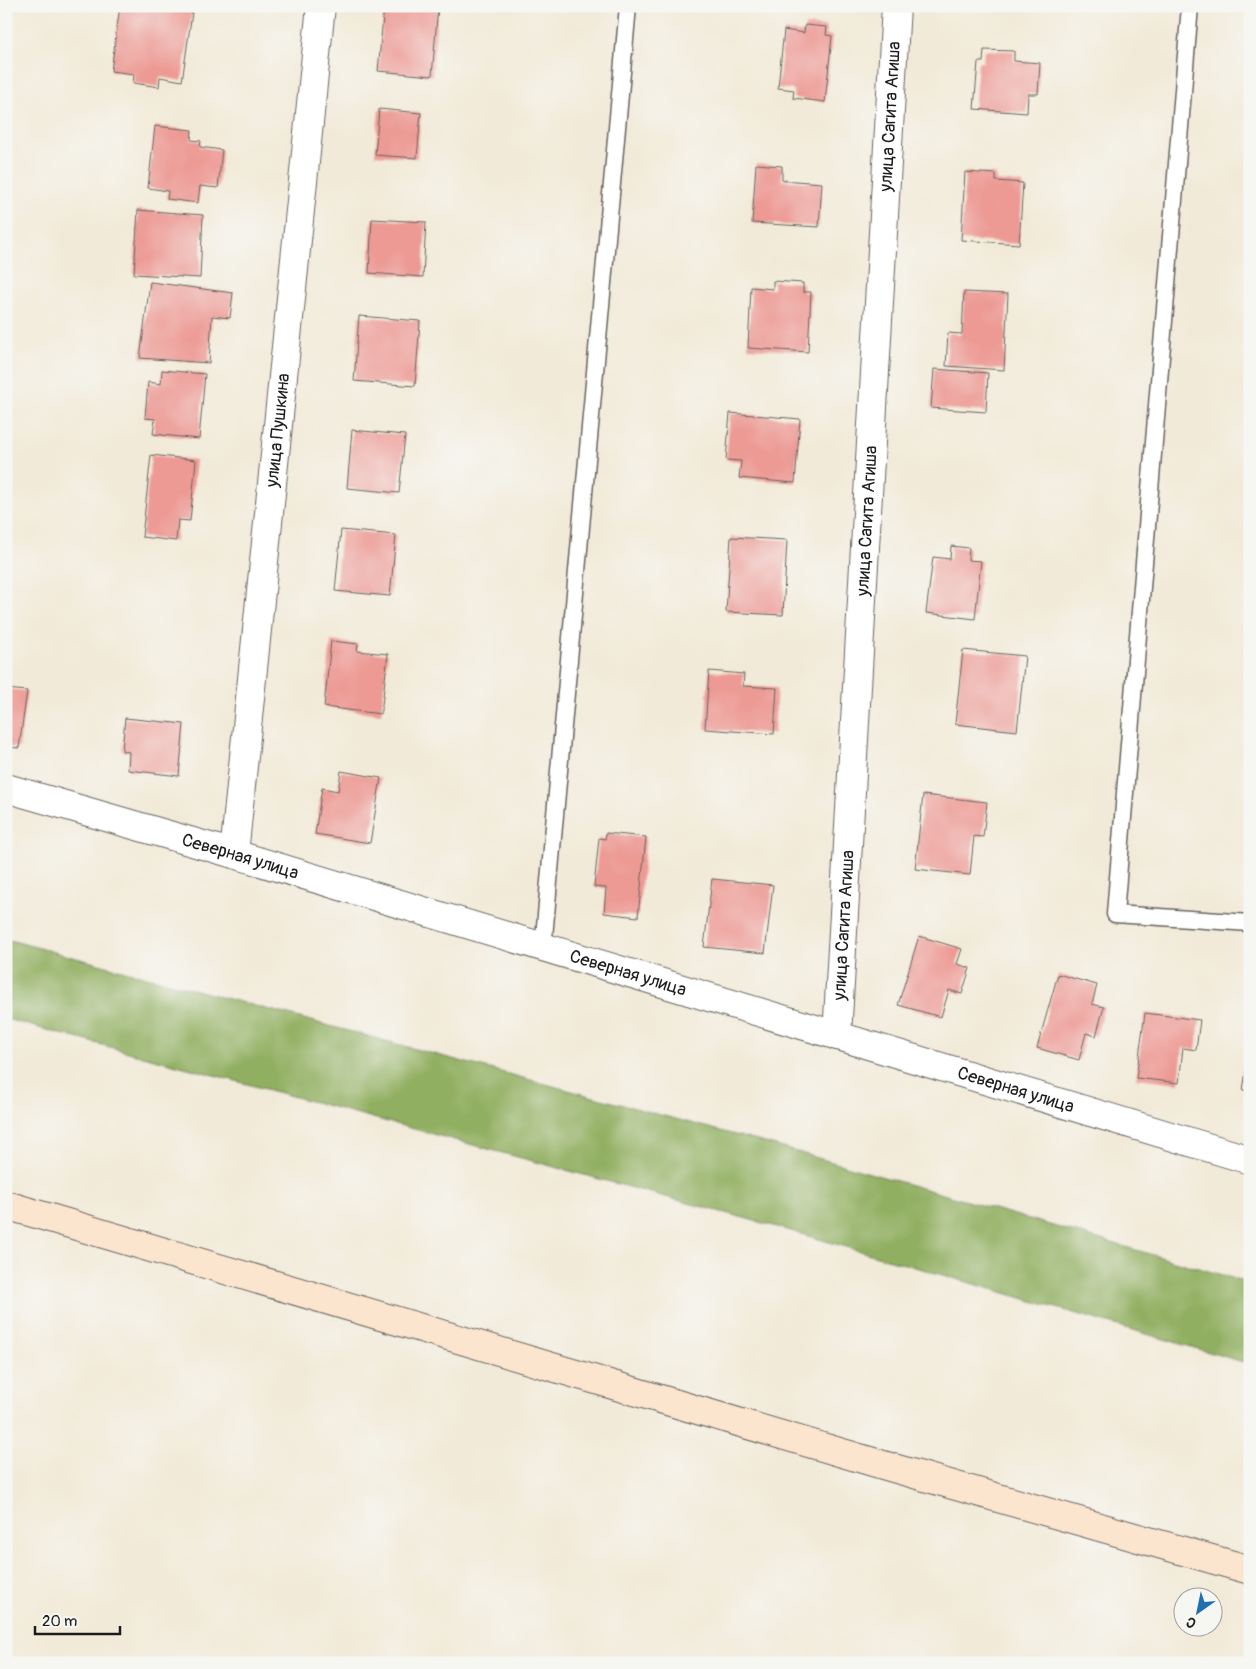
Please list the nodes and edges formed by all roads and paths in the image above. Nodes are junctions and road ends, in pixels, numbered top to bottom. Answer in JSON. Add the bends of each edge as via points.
{"nodes":[{"id":1,"x":321,"y":6,"type":"edge"},
{"id":2,"x":628,"y":6,"type":"edge"},
{"id":3,"x":896,"y":6,"type":"edge"},
{"id":4,"x":1190,"y":6,"type":"edge"},
{"id":5,"x":6,"y":788,"type":"edge"},
{"id":6,"x":234,"y":854,"type":"junction"},
{"id":7,"x":1250,"y":923,"type":"edge"},
{"id":8,"x":543,"y":948,"type":"junction"},
{"id":9,"x":837,"y":1036,"type":"junction"},
{"id":10,"x":1250,"y":1160,"type":"edge"},
{"id":11,"x":6,"y":1205,"type":"edge"},
{"id":12,"x":1250,"y":1570,"type":"edge"}],
"edges":[{"from":1,"to":6,"type":"street","name":"улица Пушкина"},
{"from":2,"to":8,"type":"lane"},
{"from":3,"to":9,"type":"street","name":"улица Сагита Агиша"},
{"from":4,"to":7,"type":"lane","via":[[1114,914]]},
{"from":5,"to":6,"type":"street","name":"Северная улица"},
{"from":6,"to":8,"type":"street","name":"Северная улица"},
{"from":8,"to":9,"type":"street","name":"Северная улица"},
{"from":9,"to":10,"type":"street","name":"Северная улица"},
{"from":11,"to":12,"type":"main road"}]}
